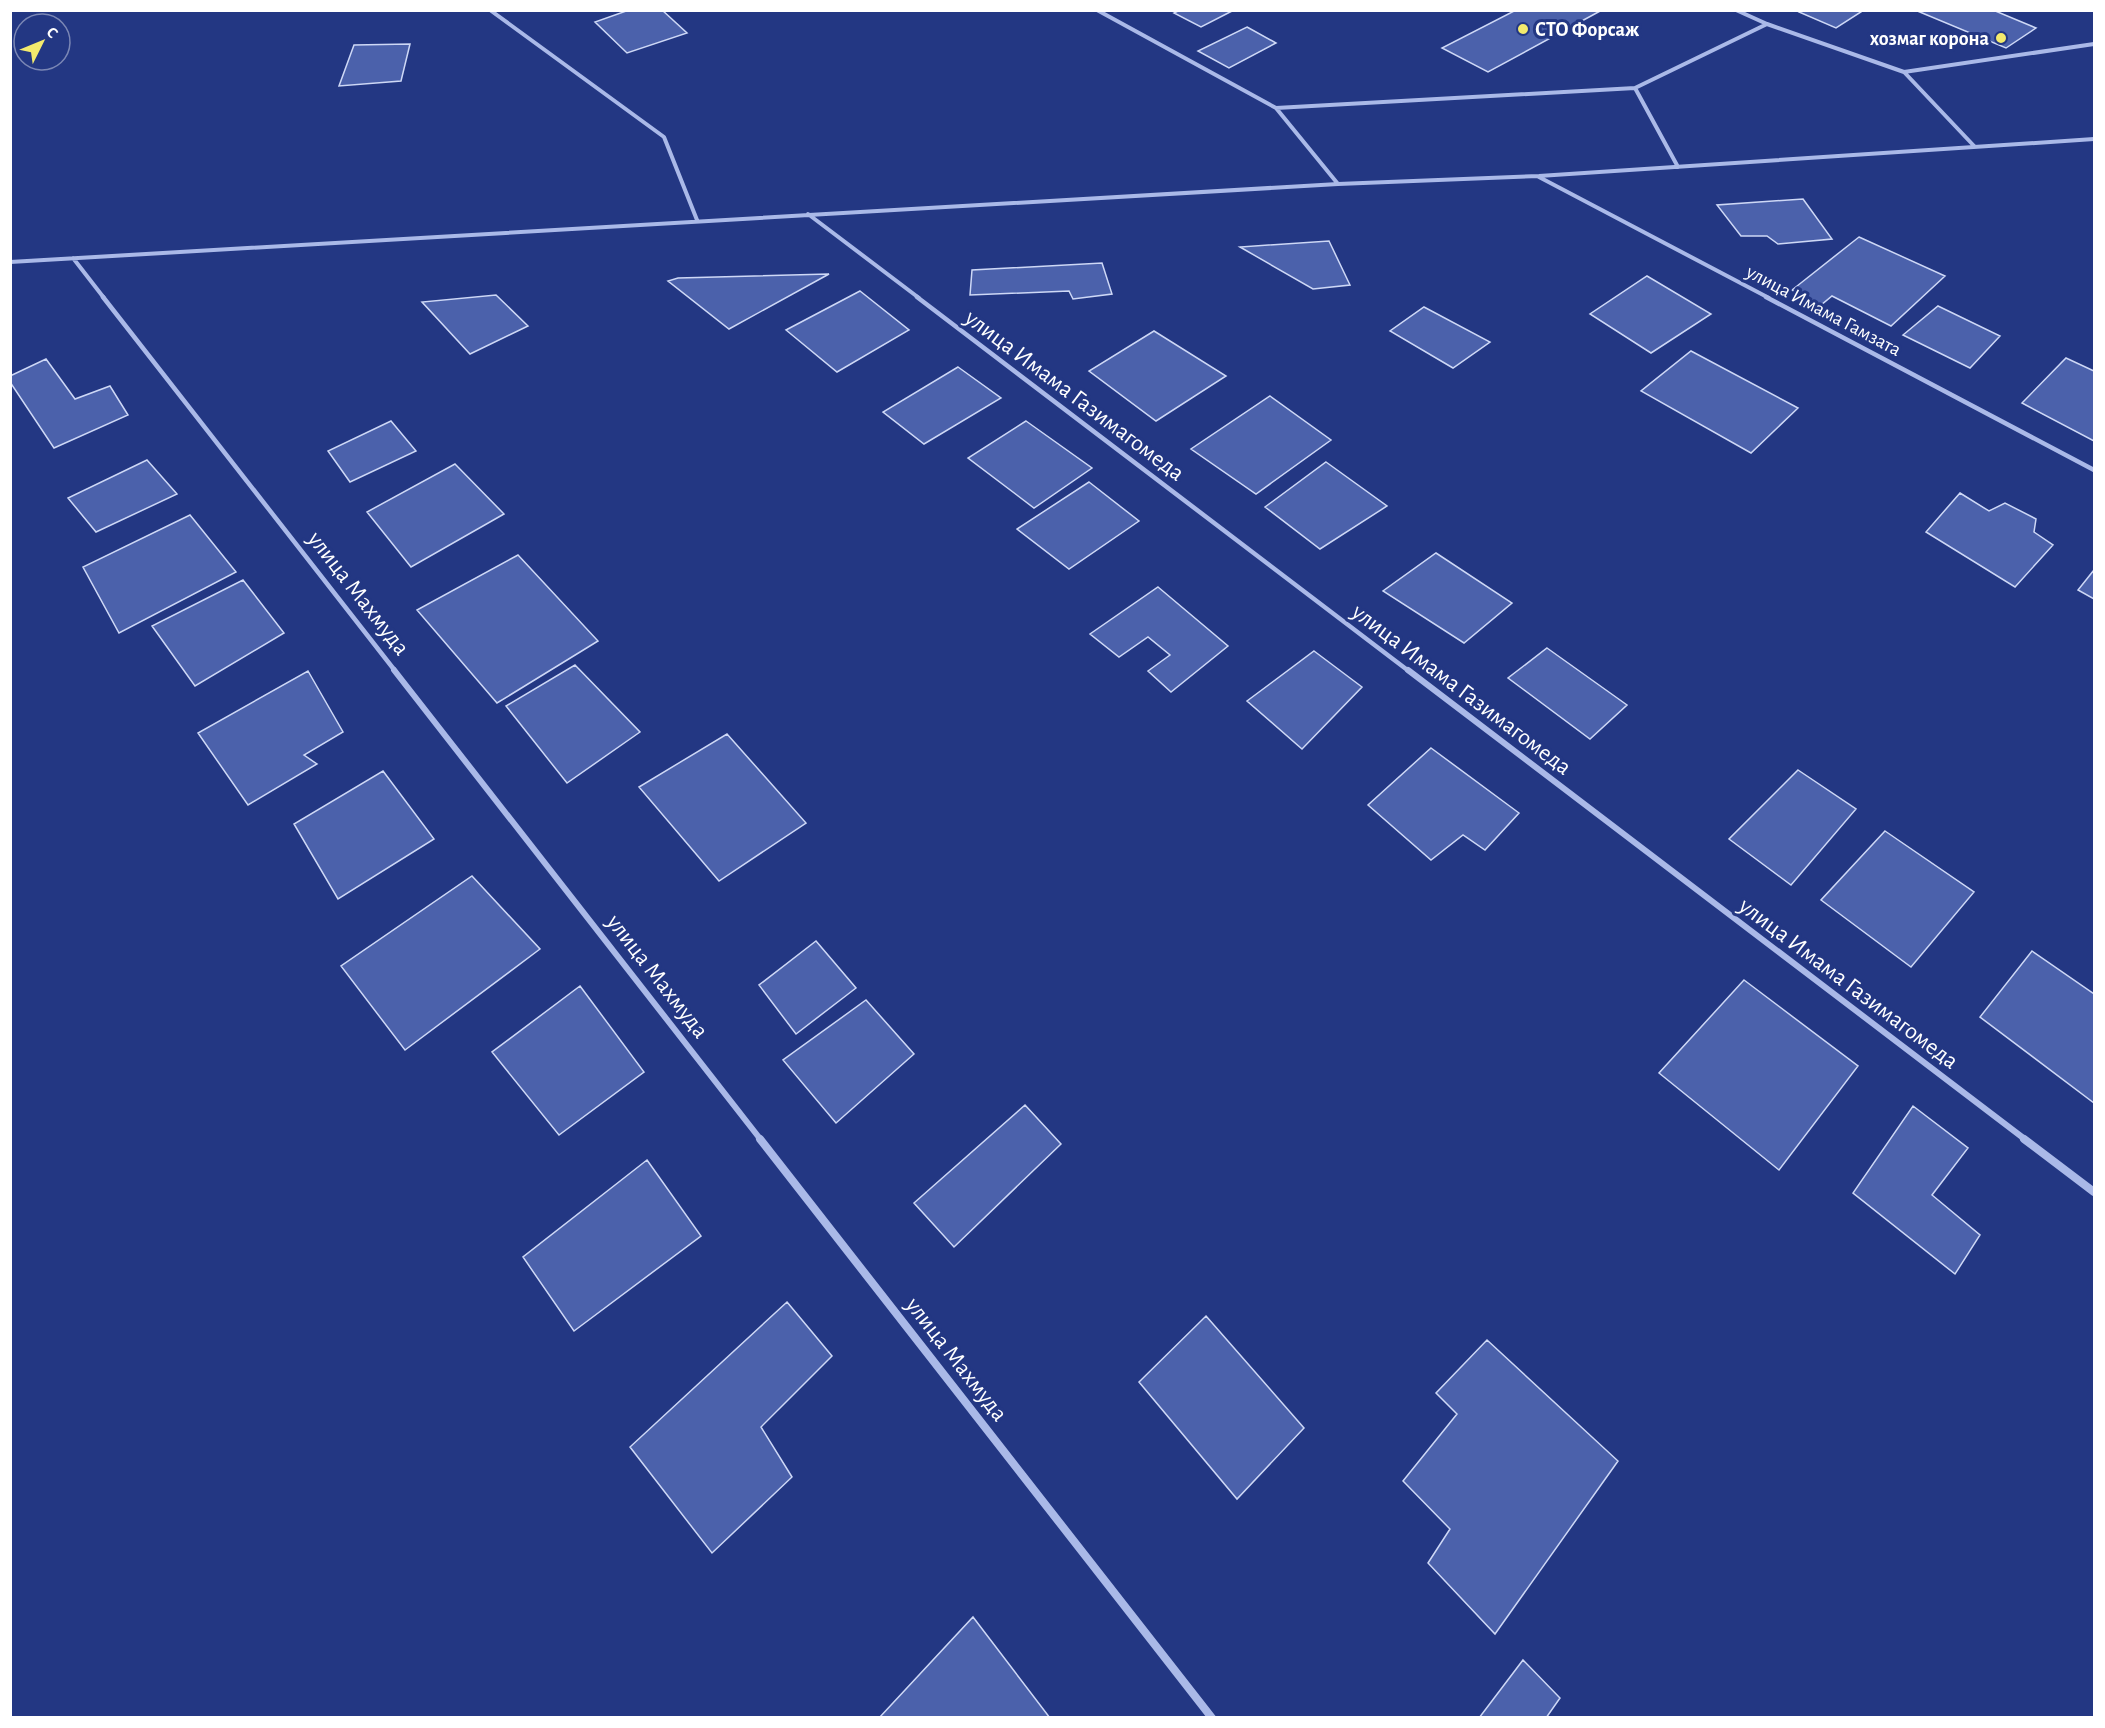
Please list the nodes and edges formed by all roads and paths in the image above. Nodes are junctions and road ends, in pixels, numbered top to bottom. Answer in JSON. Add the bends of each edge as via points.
{"nodes":[{"id":1,"x":490,"y":10,"type":"edge"},
{"id":2,"x":1097,"y":10,"type":"edge"},
{"id":3,"x":1736,"y":10,"type":"edge"},
{"id":4,"x":1767,"y":24,"type":"junction"},
{"id":5,"x":2094,"y":44,"type":"edge"},
{"id":6,"x":1904,"y":72,"type":"junction"},
{"id":7,"x":1635,"y":88,"type":"junction"},
{"id":8,"x":1276,"y":108,"type":"junction"},
{"id":9,"x":2094,"y":139,"type":"edge"},
{"id":10,"x":1975,"y":147,"type":"junction"},
{"id":11,"x":1678,"y":167,"type":"junction"},
{"id":12,"x":1539,"y":176,"type":"junction"},
{"id":13,"x":1338,"y":184,"type":"junction"},
{"id":14,"x":807,"y":214,"type":"junction"},
{"id":15,"x":697,"y":220,"type":"junction"},
{"id":16,"x":73,"y":258,"type":"junction"},
{"id":17,"x":10,"y":262,"type":"edge"},
{"id":18,"x":2094,"y":470,"type":"edge"},
{"id":19,"x":2094,"y":1192,"type":"edge"},
{"id":20,"x":1212,"y":1718,"type":"edge"}],
"edges":[{"from":1,"to":15,"type":"street","via":[[664,137]]},
{"from":2,"to":8,"type":"street"},
{"from":3,"to":4,"type":"street"},
{"from":4,"to":6,"type":"street"},
{"from":4,"to":7,"type":"street"},
{"from":5,"to":6,"type":"street"},
{"from":6,"to":10,"type":"street"},
{"from":7,"to":8,"type":"street"},
{"from":7,"to":11,"type":"street"},
{"from":8,"to":13,"type":"street"},
{"from":9,"to":10,"type":"street"},
{"from":10,"to":11,"type":"street"},
{"from":11,"to":12,"type":"street"},
{"from":12,"to":13,"type":"street"},
{"from":12,"to":18,"type":"street","name":"улица Имама Гамзата"},
{"from":13,"to":14,"type":"street"},
{"from":14,"to":15,"type":"street"},
{"from":14,"to":19,"type":"street","name":"улица Имама Газимагомеда"},
{"from":15,"to":16,"type":"street"},
{"from":16,"to":17,"type":"street"},
{"from":16,"to":20,"type":"street","name":"улица Махмуда"}]}
